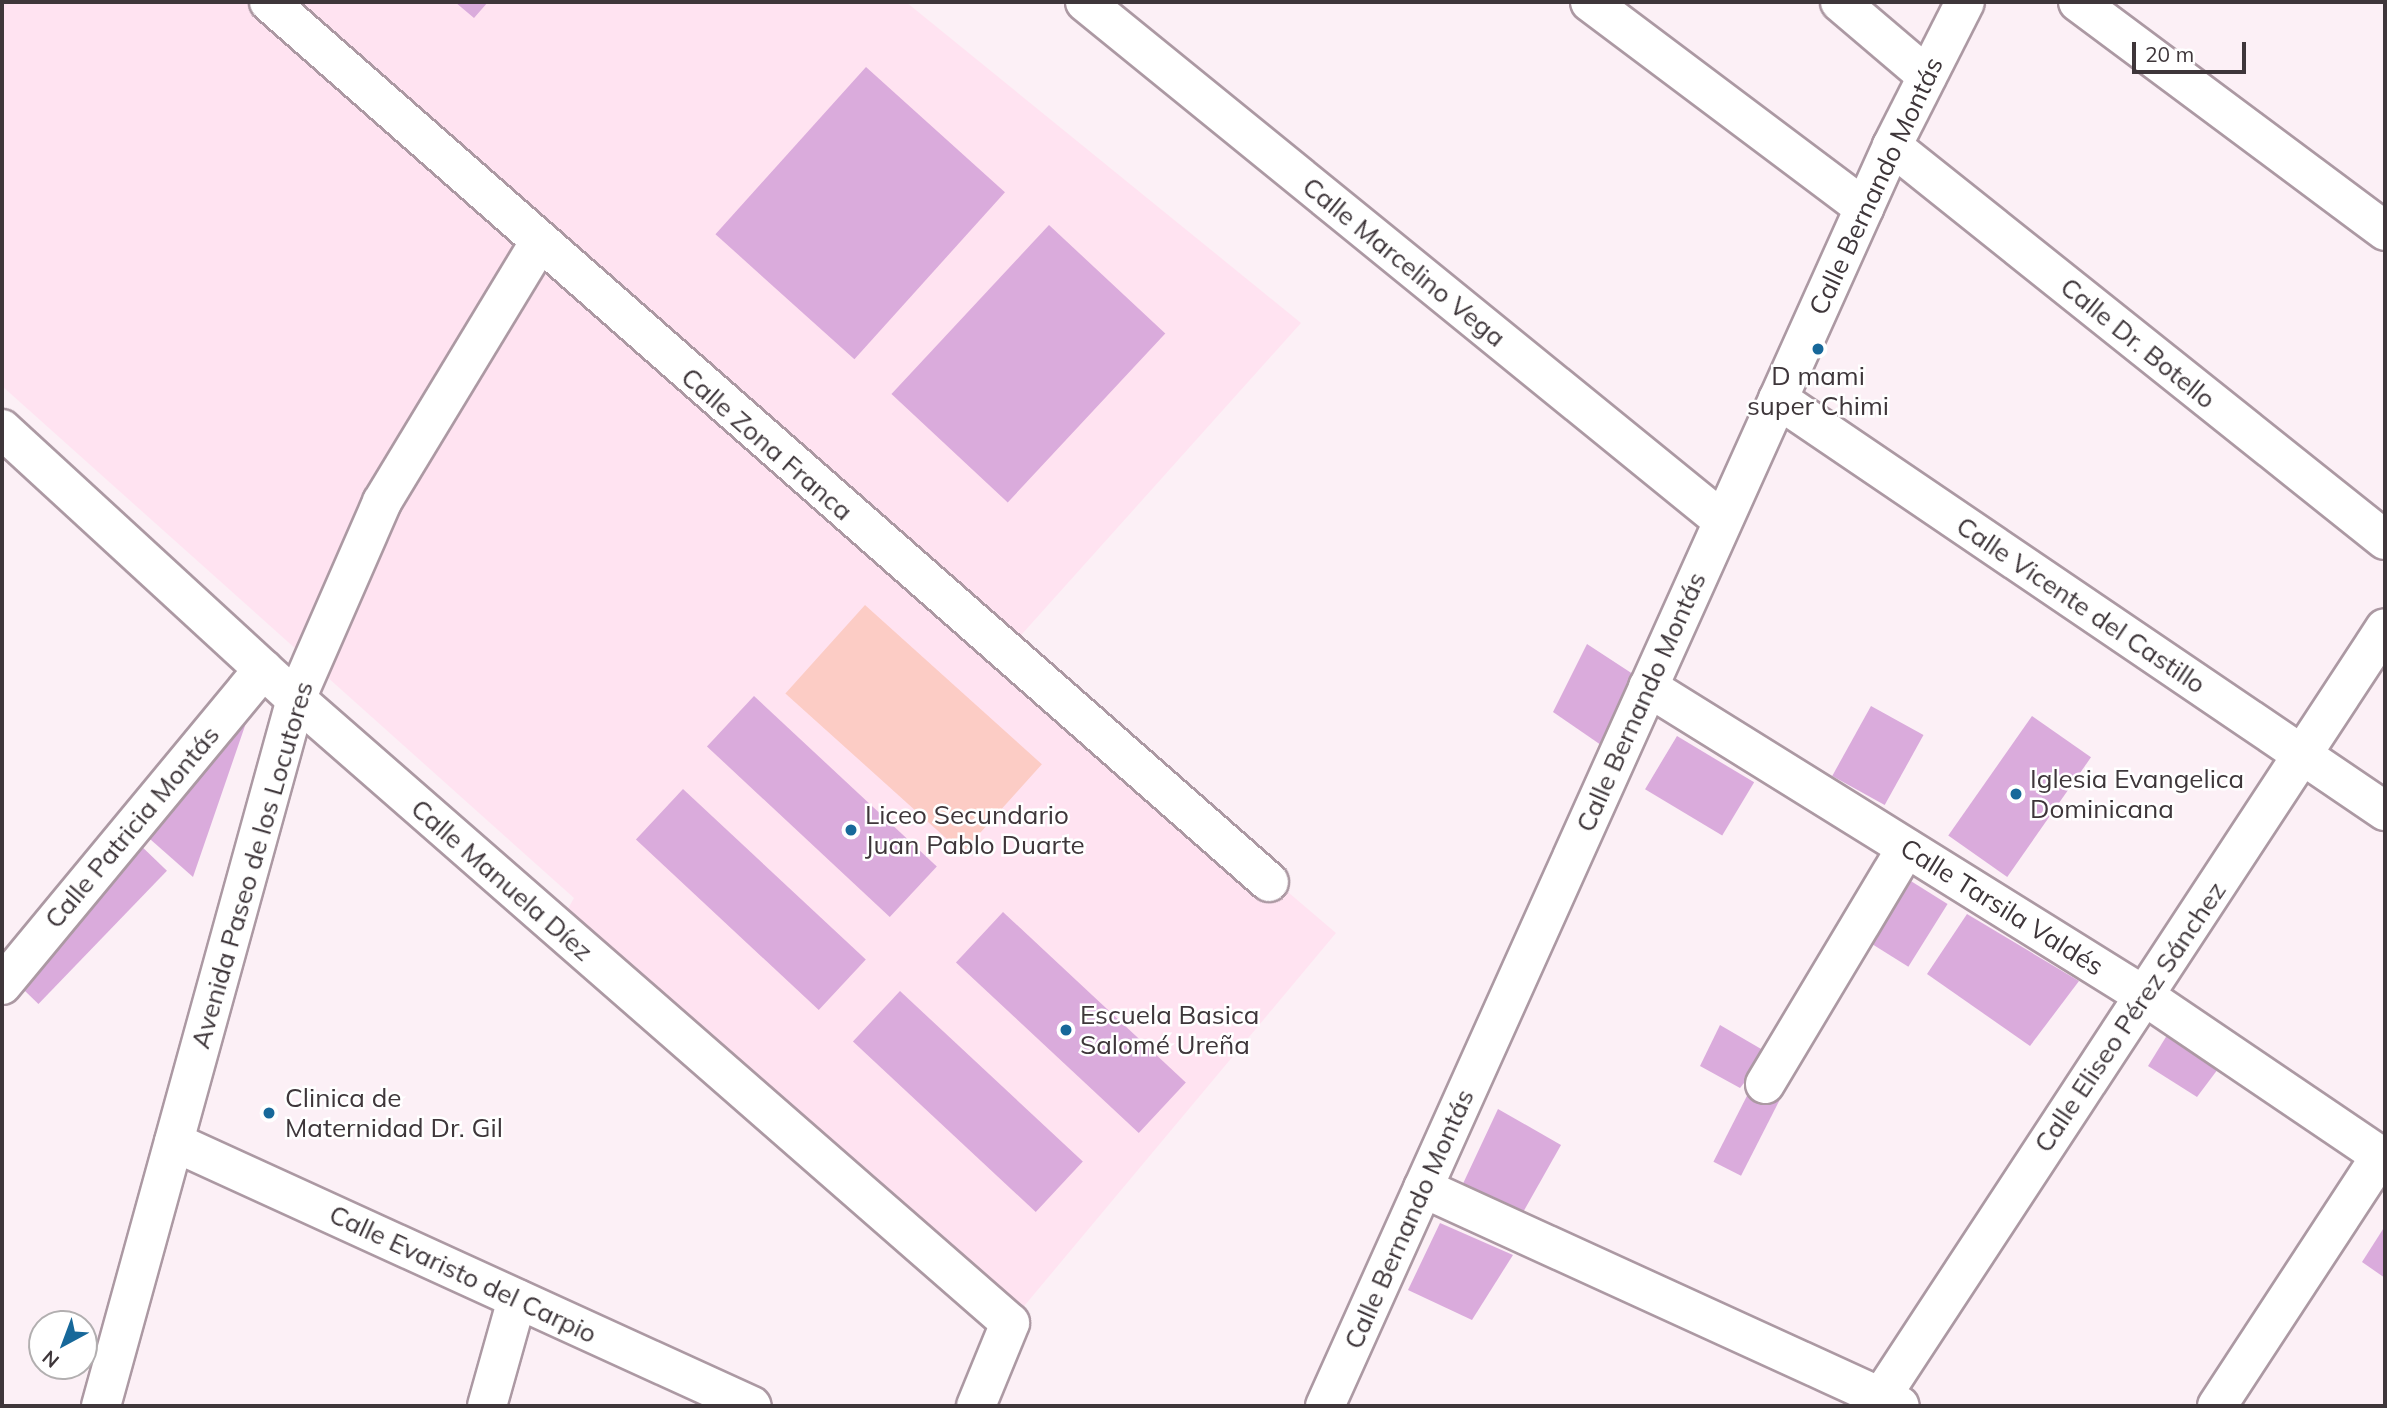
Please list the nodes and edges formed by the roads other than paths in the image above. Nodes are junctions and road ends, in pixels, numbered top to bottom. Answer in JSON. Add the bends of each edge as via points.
{"nodes":[{"id":1,"x":269,"y":2,"type":"edge"},
{"id":2,"x":1085,"y":2,"type":"edge"},
{"id":3,"x":1590,"y":2,"type":"edge"},
{"id":4,"x":1840,"y":2,"type":"edge"},
{"id":5,"x":1965,"y":2,"type":"edge"},
{"id":6,"x":2078,"y":2,"type":"edge"},
{"id":7,"x":1927,"y":76,"type":"junction"},
{"id":8,"x":1892,"y":146,"type":"junction"},
{"id":9,"x":1864,"y":208,"type":"junction"},
{"id":10,"x":2385,"y":231,"type":"edge"},
{"id":11,"x":538,"y":244,"type":"junction"},
{"id":12,"x":1778,"y":399,"type":"junction"},
{"id":13,"x":2,"y":429,"type":"edge"},
{"id":14,"x":1723,"y":522,"type":"junction"},
{"id":15,"x":2385,"y":540,"type":"edge"},
{"id":16,"x":2385,"y":628,"type":"edge"},
{"id":17,"x":263,"y":668,"type":"junction"},
{"id":18,"x":1648,"y":687,"type":"junction"},
{"id":19,"x":296,"y":699,"type":"junction"},
{"id":20,"x":2304,"y":757,"type":"junction"},
{"id":21,"x":2385,"y":811,"type":"edge"},
{"id":22,"x":1906,"y":848,"type":"junction"},
{"id":23,"x":1269,"y":882,"type":"dead end"},
{"id":24,"x":2,"y":985,"type":"edge"},
{"id":25,"x":2143,"y":995,"type":"junction"},
{"id":26,"x":1765,"y":1084,"type":"dead end"},
{"id":27,"x":174,"y":1142,"type":"junction"},
{"id":28,"x":2383,"y":1157,"type":"edge"},
{"id":29,"x":1423,"y":1188,"type":"junction"},
{"id":30,"x":517,"y":1299,"type":"junction"},
{"id":31,"x":1885,"y":1403,"type":"edge"},
{"id":32,"x":101,"y":1406,"type":"edge"},
{"id":33,"x":487,"y":1406,"type":"edge"},
{"id":34,"x":752,"y":1406,"type":"edge"},
{"id":35,"x":976,"y":1406,"type":"edge"},
{"id":36,"x":1325,"y":1406,"type":"edge"},
{"id":37,"x":2217,"y":1406,"type":"edge"}],
"edges":[{"from":1,"to":11,"type":"street","name":"Calle Zona Franca"},
{"from":2,"to":14,"type":"street","name":"Calle Marcelino Vega"},
{"from":3,"to":9,"type":"street"},
{"from":4,"to":7,"type":"street"},
{"from":5,"to":7,"type":"street","name":"Calle Bernando Montás"},
{"from":6,"to":10,"type":"street"},
{"from":7,"to":8,"type":"street","name":"Calle Bernando Montás"},
{"from":8,"to":9,"type":"street","name":"Calle Bernando Montás"},
{"from":8,"to":15,"type":"street","name":"Calle Dr. Botello"},
{"from":9,"to":12,"type":"street","name":"Calle Bernando Montás"},
{"from":11,"to":19,"type":"street","name":"Avenida Paseo de los Locutores","via":[[382,502]]},
{"from":11,"to":23,"type":"street","name":"Calle Zona Franca"},
{"from":12,"to":14,"type":"street","name":"Calle Bernando Montás"},
{"from":12,"to":20,"type":"street","name":"Calle Vicente del Castillo"},
{"from":13,"to":17,"type":"street","name":"Calle Manuela Díez"},
{"from":14,"to":18,"type":"street","name":"Calle Bernando Montás"},
{"from":16,"to":20,"type":"street","name":"Calle Eliseo Pérez Sánchez"},
{"from":17,"to":19,"type":"street","name":"Calle Manuela Díez"},
{"from":17,"to":24,"type":"street","name":"Calle Patricia Montás"},
{"from":18,"to":22,"type":"street","name":"Calle Tarsila Valdés"},
{"from":18,"to":29,"type":"street","name":"Calle Bernando Montás"},
{"from":19,"to":27,"type":"street","name":"Avenida Paseo de los Locutores"},
{"from":19,"to":35,"type":"street","name":"Calle Manuela Díez","via":[[1010,1323]]},
{"from":20,"to":21,"type":"street","name":"Calle Vicente del Castillo"},
{"from":20,"to":25,"type":"street","name":"Calle Eliseo Pérez Sánchez"},
{"from":22,"to":25,"type":"street","name":"Calle Tarsila Valdés"},
{"from":22,"to":26,"type":"street"},
{"from":25,"to":28,"type":"street","name":"Calle Tarsila Valdés"},
{"from":25,"to":31,"type":"street","name":"Calle Eliseo Pérez Sánchez"},
{"from":27,"to":30,"type":"street","name":"Calle Evaristo del Carpio"},
{"from":27,"to":32,"type":"street","name":"Avenida Paseo de los Locutores"},
{"from":28,"to":37,"type":"street"},
{"from":29,"to":31,"type":"street"},
{"from":29,"to":36,"type":"street","name":"Calle Bernando Montás"},
{"from":30,"to":33,"type":"street"},
{"from":30,"to":34,"type":"street","name":"Calle Evaristo del Carpio"}]}
